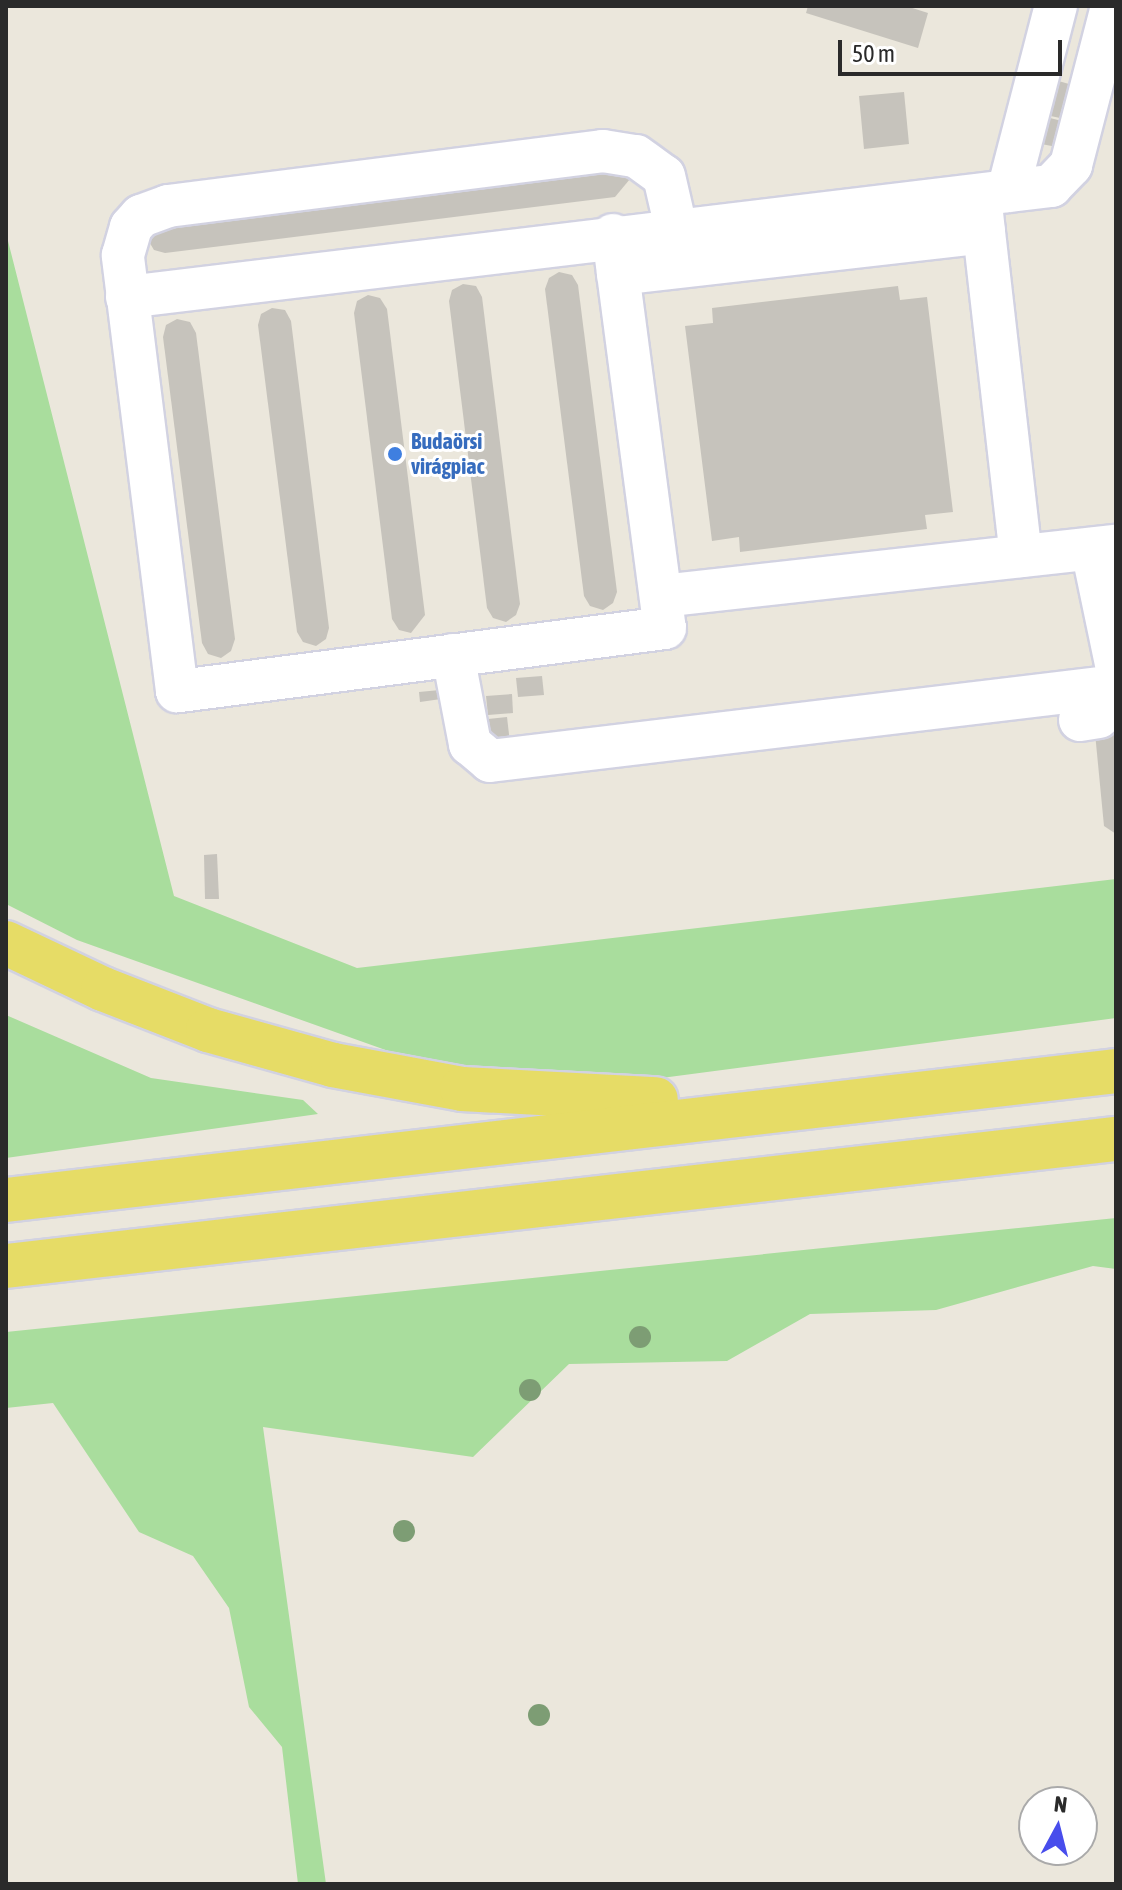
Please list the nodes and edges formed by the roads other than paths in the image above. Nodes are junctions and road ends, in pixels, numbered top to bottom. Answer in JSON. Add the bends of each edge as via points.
{"nodes":[{"id":1,"x":1056,"y":6,"type":"edge"},
{"id":2,"x":1112,"y":6,"type":"edge"},
{"id":3,"x":990,"y":206,"type":"junction"},
{"id":4,"x":676,"y":228,"type":"junction"},
{"id":5,"x":616,"y":254,"type":"junction"},
{"id":6,"x":127,"y":297,"type":"junction"},
{"id":7,"x":1104,"y":547,"type":"edge"},
{"id":8,"x":1021,"y":556,"type":"junction"},
{"id":9,"x":661,"y":596,"type":"junction"},
{"id":10,"x":453,"y":655,"type":"junction"},
{"id":11,"x":1116,"y":664,"type":"edge"},
{"id":12,"x":1104,"y":710,"type":"edge"},
{"id":13,"x":6,"y":943,"type":"edge"},
{"id":14,"x":1116,"y":1071,"type":"edge"},
{"id":15,"x":894,"y":1095,"type":"junction"},
{"id":16,"x":1116,"y":1139,"type":"edge"},
{"id":17,"x":6,"y":1200,"type":"edge"},
{"id":18,"x":6,"y":1266,"type":"edge"}],
"edges":[{"from":1,"to":3,"type":"lane"},
{"from":2,"to":3,"type":"lane","via":[[1071,165],[1051,186]]},
{"from":3,"to":4,"type":"lane"},
{"from":3,"to":5,"type":"lane"},
{"from":3,"to":8,"type":"lane"},
{"from":4,"to":5,"type":"lane"},
{"from":4,"to":6,"type":"lane","via":[[670,190],[652,165],[619,152],[572,155],[154,210],[141,216],[124,241]]},
{"from":5,"to":6,"type":"lane"},
{"from":5,"to":9,"type":"lane"},
{"from":6,"to":10,"type":"lane","via":[[177,691]]},
{"from":7,"to":8,"type":"lane"},
{"from":7,"to":11,"type":"lane"},
{"from":8,"to":9,"type":"lane"},
{"from":9,"to":10,"type":"lane","via":[[665,628]]},
{"from":10,"to":12,"type":"lane","via":[[470,744],[490,761]]},
{"from":13,"to":15,"type":"main road","via":[[208,1030],[333,1065],[462,1089],[607,1100],[763,1093]]},
{"from":14,"to":15,"type":"main road"},
{"from":15,"to":17,"type":"main road"},
{"from":16,"to":18,"type":"main road"}]}
